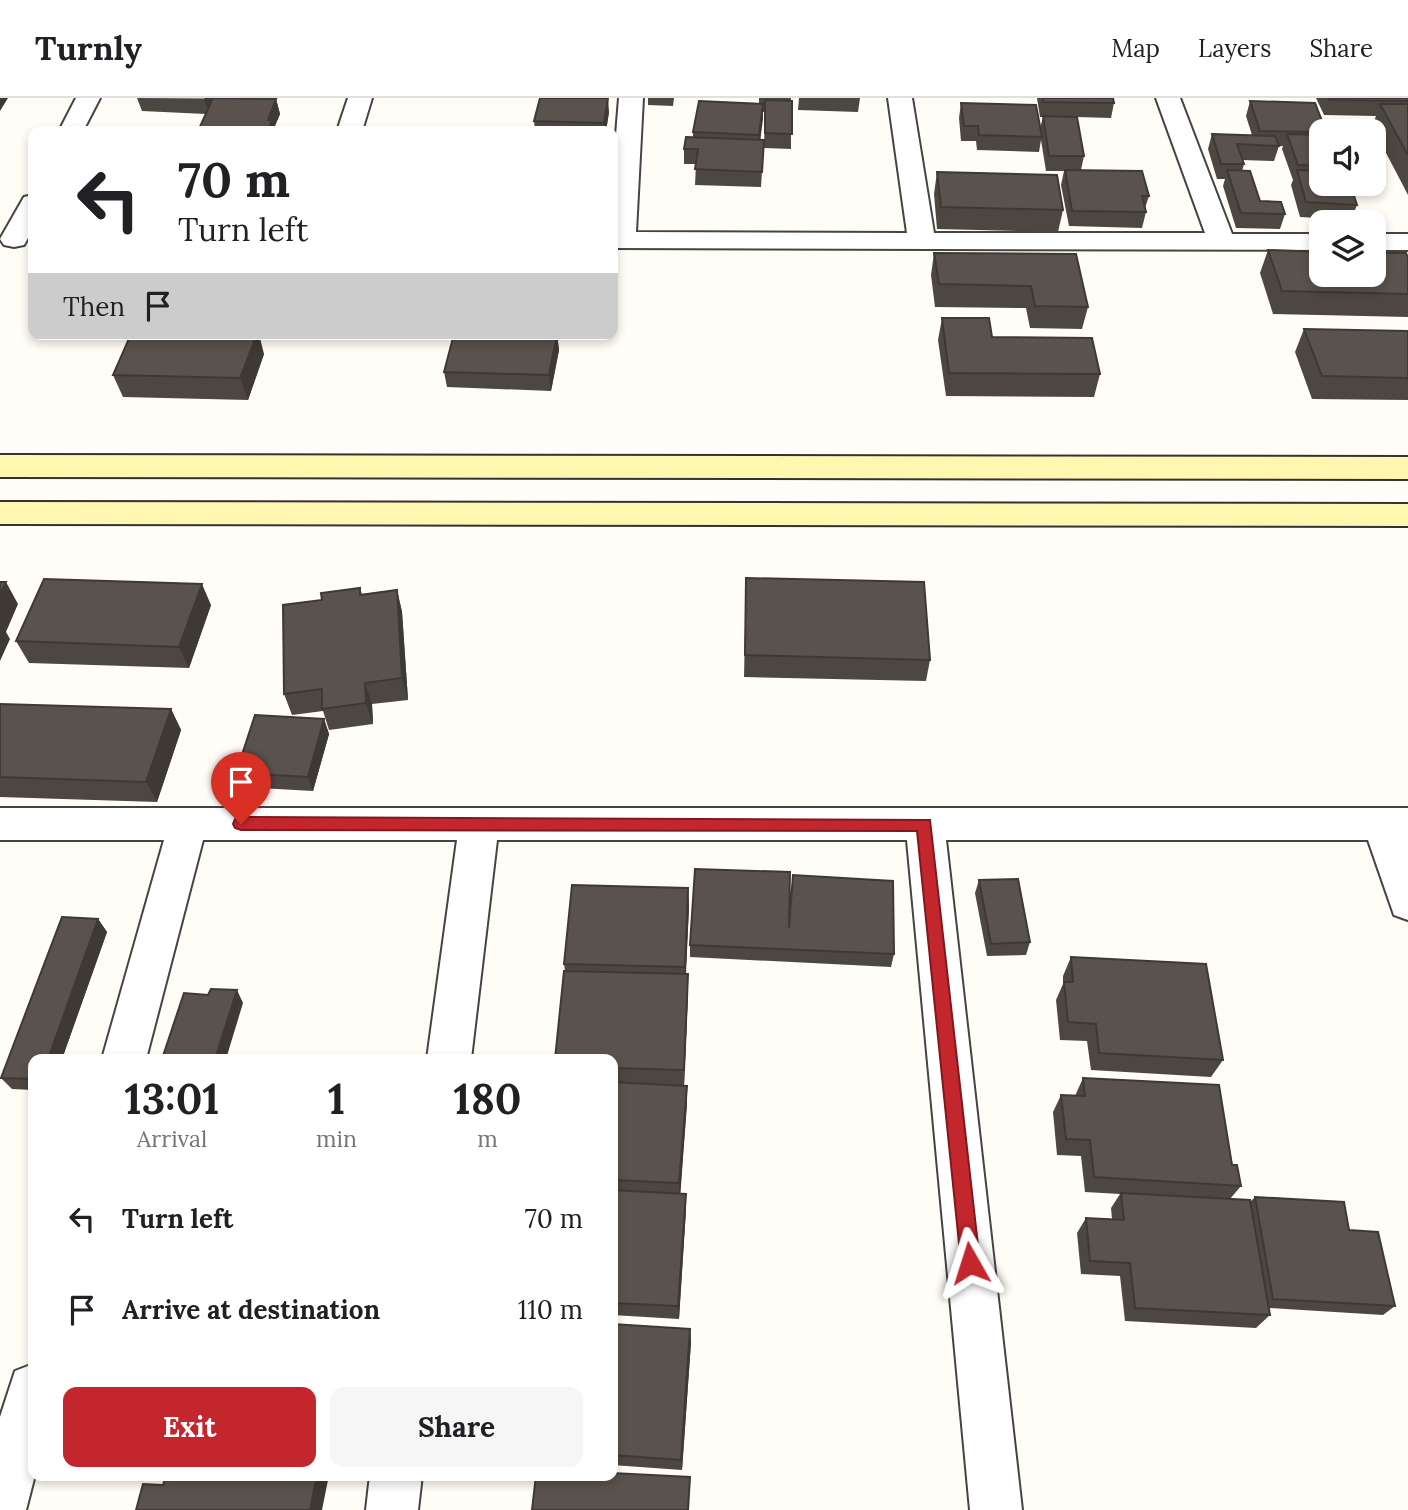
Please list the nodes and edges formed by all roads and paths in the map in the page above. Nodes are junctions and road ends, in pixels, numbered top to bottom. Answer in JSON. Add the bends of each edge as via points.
{"nodes":[{"id":1,"x":88,"y":98,"type":"edge"},
{"id":2,"x":360,"y":98,"type":"edge"},
{"id":3,"x":631,"y":98,"type":"edge"},
{"id":4,"x":900,"y":98,"type":"edge"},
{"id":5,"x":1168,"y":98,"type":"edge"},
{"id":6,"x":74,"y":126,"type":"edge"},
{"id":7,"x":352,"y":126,"type":"edge"},
{"id":8,"x":28,"y":214,"type":"edge"},
{"id":9,"x":618,"y":230,"type":"edge"},
{"id":10,"x":16,"y":239,"type":"edge"},
{"id":11,"x":618,"y":240,"type":"edge"},
{"id":12,"x":922,"y":241,"type":"junction"},
{"id":13,"x":1221,"y":241,"type":"junction"},
{"id":14,"x":1309,"y":242,"type":"edge"},
{"id":15,"x":1386,"y":242,"type":"edge"},
{"id":16,"x":1408,"y":242,"type":"edge"},
{"id":17,"x":0,"y":466,"type":"edge"},
{"id":18,"x":1408,"y":468,"type":"edge"},
{"id":19,"x":0,"y":513,"type":"edge"},
{"id":20,"x":1408,"y":515,"type":"edge"},
{"id":21,"x":0,"y":824,"type":"edge"},
{"id":22,"x":188,"y":824,"type":"junction"},
{"id":23,"x":479,"y":824,"type":"junction"},
{"id":24,"x":925,"y":824,"type":"junction"},
{"id":25,"x":1395,"y":824,"type":"edge"},
{"id":26,"x":1408,"y":902,"type":"edge"},
{"id":27,"x":125,"y":1054,"type":"edge"},
{"id":28,"x":450,"y":1054,"type":"edge"},
{"id":29,"x":28,"y":1407,"type":"edge"},
{"id":30,"x":395,"y":1481,"type":"edge"},
{"id":31,"x":0,"y":1510,"type":"edge"},
{"id":32,"x":392,"y":1510,"type":"edge"},
{"id":33,"x":996,"y":1510,"type":"edge"}],
"edges":[{"from":1,"to":6,"type":"street"},
{"from":2,"to":7,"type":"street"},
{"from":3,"to":9,"type":"street"},
{"from":4,"to":12,"type":"street"},
{"from":5,"to":13,"type":"street"},
{"from":8,"to":10,"type":"street"},
{"from":11,"to":12,"type":"street"},
{"from":12,"to":13,"type":"street"},
{"from":13,"to":14,"type":"street"},
{"from":15,"to":16,"type":"street"},
{"from":17,"to":18,"type":"main road"},
{"from":19,"to":20,"type":"main road"},
{"from":21,"to":22,"type":"street"},
{"from":22,"to":23,"type":"street"},
{"from":22,"to":27,"type":"street"},
{"from":23,"to":24,"type":"street"},
{"from":23,"to":28,"type":"street"},
{"from":24,"to":25,"type":"street"},
{"from":24,"to":33,"type":"street"},
{"from":25,"to":26,"type":"street"},
{"from":29,"to":31,"type":"street"},
{"from":30,"to":32,"type":"street"}]}
